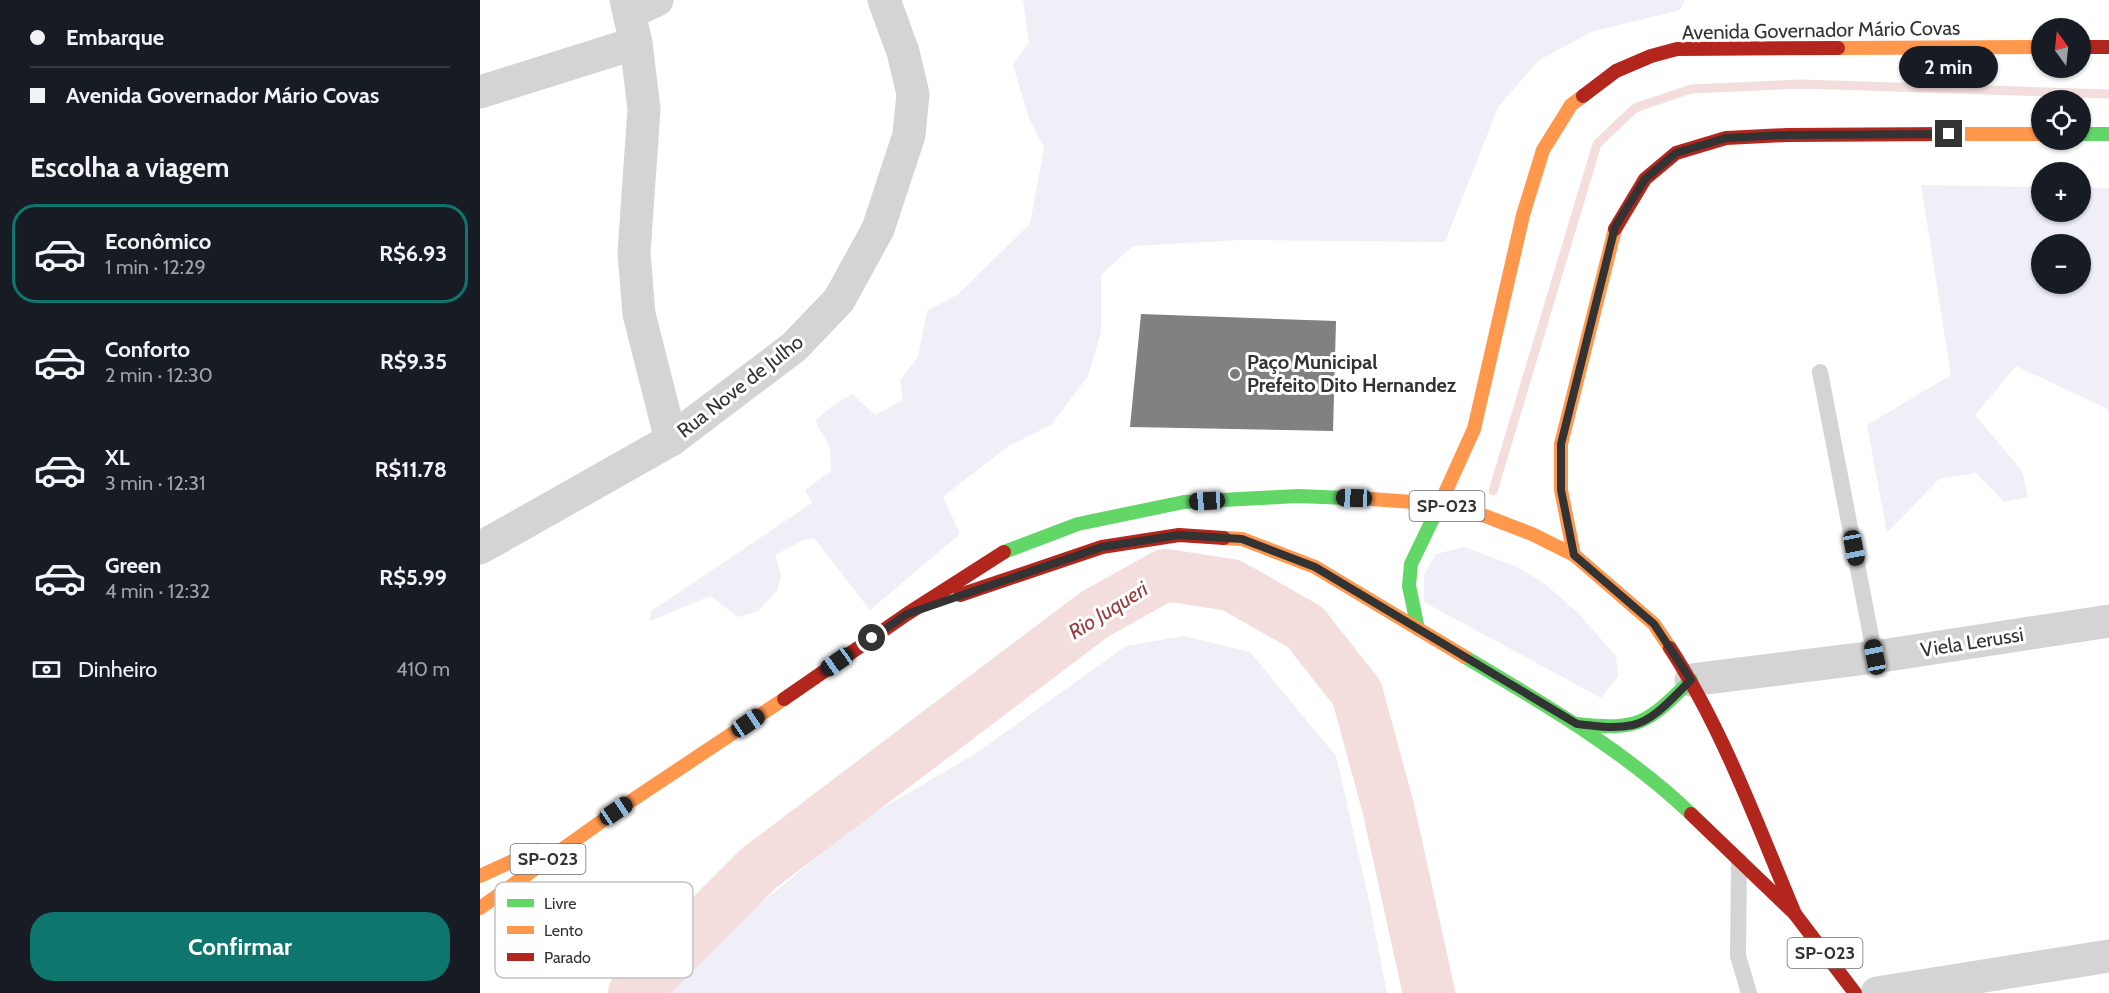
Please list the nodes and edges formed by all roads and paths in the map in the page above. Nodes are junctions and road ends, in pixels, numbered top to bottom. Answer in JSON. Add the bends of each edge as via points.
{"nodes":[{"id":1,"x":884,"y":0,"type":"edge"},
{"id":2,"x":637,"y":14,"type":"edge"},
{"id":3,"x":2031,"y":47,"type":"edge"},
{"id":4,"x":2091,"y":47,"type":"edge"},
{"id":5,"x":2109,"y":47,"type":"edge"},
{"id":6,"x":480,"y":92,"type":"edge"},
{"id":7,"x":2031,"y":134,"type":"edge"},
{"id":8,"x":2091,"y":134,"type":"edge"},
{"id":9,"x":2109,"y":134,"type":"edge"},
{"id":10,"x":1820,"y":372,"type":"dead end"},
{"id":11,"x":671,"y":440,"type":"junction"},
{"id":12,"x":1440,"y":504,"type":"junction"},
{"id":13,"x":480,"y":548,"type":"edge"},
{"id":14,"x":1574,"y":555,"type":"junction"},
{"id":15,"x":907,"y":614,"type":"junction"},
{"id":16,"x":2109,"y":621,"type":"edge"},
{"id":17,"x":1418,"y":629,"type":"junction"},
{"id":18,"x":1875,"y":657,"type":"junction"},
{"id":19,"x":1691,"y":680,"type":"junction"},
{"id":20,"x":1577,"y":724,"type":"junction"},
{"id":21,"x":616,"y":811,"type":"junction"},
{"id":22,"x":1739,"y":859,"type":"junction"},
{"id":23,"x":480,"y":876,"type":"edge"},
{"id":24,"x":517,"y":882,"type":"edge"},
{"id":25,"x":495,"y":898,"type":"edge"},
{"id":26,"x":495,"y":899,"type":"edge"},
{"id":27,"x":480,"y":908,"type":"edge"},
{"id":28,"x":1796,"y":914,"type":"junction"},
{"id":29,"x":480,"y":916,"type":"edge"},
{"id":30,"x":2109,"y":956,"type":"edge"},
{"id":31,"x":1749,"y":993,"type":"edge"},
{"id":32,"x":1855,"y":993,"type":"edge"},
{"id":33,"x":1877,"y":993,"type":"edge"}],
"edges":[{"from":1,"to":11,"type":"street","name":"Rua Nove de Julho","via":[[913,94],[909,135],[878,229],[839,300],[794,347]]},
{"from":2,"to":6,"type":"street"},
{"from":2,"to":11,"type":"street","via":[[644,109],[634,254],[637,294]]},
{"from":3,"to":12,"type":"main road","name":"Avenida Governador Mário Covas","via":[[1677,49],[1616,71],[1571,105],[1543,150],[1523,216],[1474,429]]},
{"from":4,"to":5,"type":"main road"},
{"from":7,"to":14,"type":"main road","via":[[1726,138],[1676,153],[1645,179],[1615,227],[1561,444],[1561,490]]},
{"from":8,"to":9,"type":"main road"},
{"from":10,"to":18,"type":"lane"},
{"from":11,"to":13,"type":"street","name":"Rua Nove de Julho"},
{"from":12,"to":14,"type":"main road","number":"SP-023","via":[[1485,516]]},
{"from":12,"to":15,"type":"main road","number":"SP-023","via":[[1298,496],[1163,506],[1078,524],[1000,554]]},
{"from":12,"to":17,"type":"main road","number":"SP-023","via":[[1411,564],[1409,586]]},
{"from":14,"to":19,"type":"main road","number":"SP-023","via":[[1654,624]]},
{"from":15,"to":17,"type":"main road","number":"SP-023","via":[[1102,547],[1179,535],[1242,539],[1315,567]]},
{"from":15,"to":21,"type":"main road","number":"SP-023"},
{"from":16,"to":18,"type":"street","name":"Viela Lerussi"},
{"from":17,"to":20,"type":"main road","number":"SP-023"},
{"from":18,"to":19,"type":"street","name":"Viela Lerussi"},
{"from":19,"to":20,"type":"main road","number":"SP-023","via":[[1650,717],[1634,725]]},
{"from":19,"to":28,"type":"main road","number":"SP-023"},
{"from":20,"to":22,"type":"main road","number":"SP-023","via":[[1633,763]]},
{"from":21,"to":23,"type":"main road","number":"SP-023"},
{"from":21,"to":24,"type":"main road","number":"SP-023"},
{"from":22,"to":28,"type":"main road","number":"SP-023"},
{"from":22,"to":31,"type":"lane","via":[[1738,956]]},
{"from":25,"to":27,"type":"main road","number":"SP-023"},
{"from":26,"to":29,"type":"lane"},
{"from":28,"to":32,"type":"main road","number":"SP-023"},
{"from":30,"to":33,"type":"street"}]}
